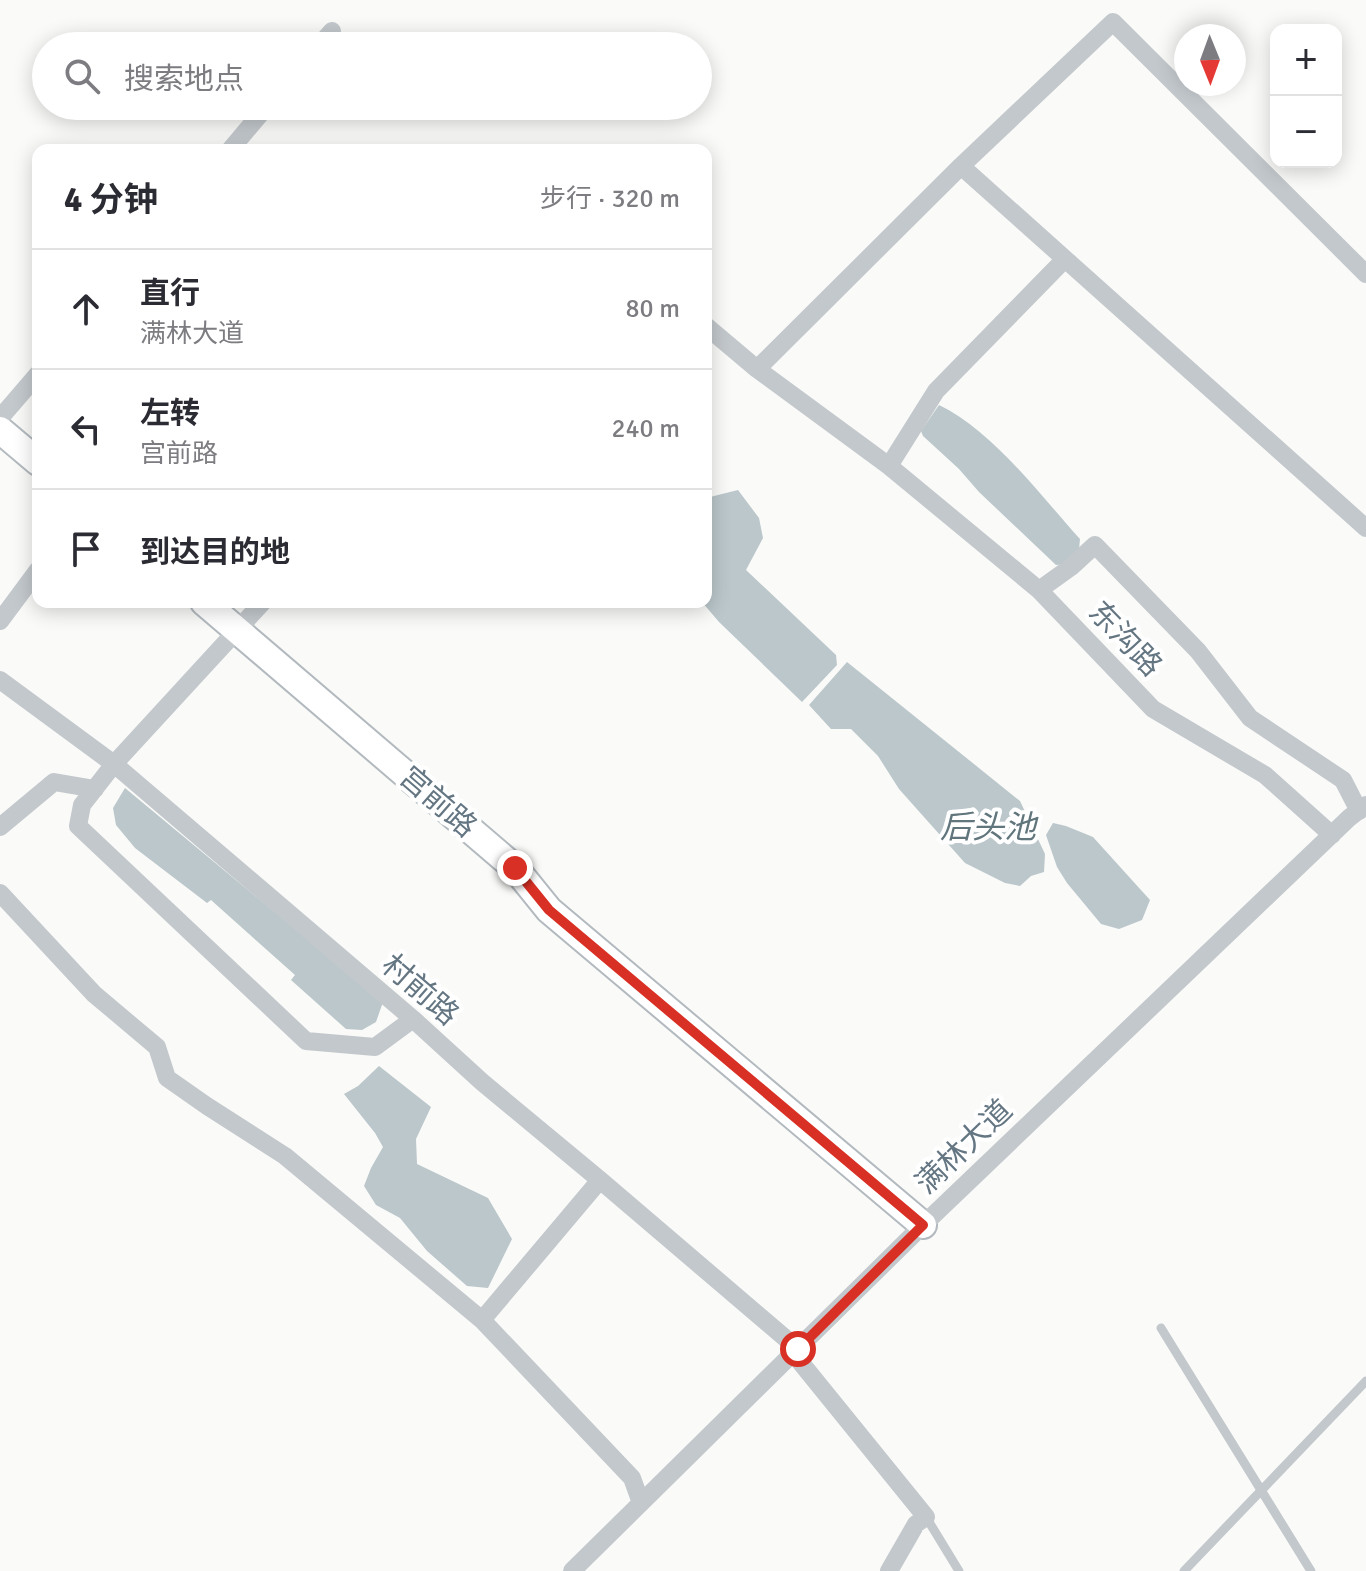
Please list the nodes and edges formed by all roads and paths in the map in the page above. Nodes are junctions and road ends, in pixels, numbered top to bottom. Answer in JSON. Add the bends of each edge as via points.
{"nodes":[{"id":1,"x":255,"y":120,"type":"edge"},
{"id":2,"x":235,"y":144,"type":"edge"},
{"id":3,"x":961,"y":166,"type":"junction"},
{"id":4,"x":1065,"y":259,"type":"junction"},
{"id":5,"x":1366,"y":274,"type":"edge"},
{"id":6,"x":712,"y":331,"type":"edge"},
{"id":7,"x":757,"y":369,"type":"junction"},
{"id":8,"x":32,"y":381,"type":"edge"},
{"id":9,"x":0,"y":418,"type":"edge"},
{"id":10,"x":0,"y":430,"type":"edge"},
{"id":11,"x":32,"y":457,"type":"edge"},
{"id":12,"x":889,"y":466,"type":"junction"},
{"id":13,"x":1366,"y":528,"type":"edge"},
{"id":14,"x":32,"y":578,"type":"edge"},
{"id":15,"x":1039,"y":590,"type":"junction"},
{"id":16,"x":211,"y":608,"type":"edge"},
{"id":17,"x":258,"y":608,"type":"edge"},
{"id":18,"x":0,"y":621,"type":"edge"},
{"id":19,"x":238,"y":631,"type":"junction"},
{"id":20,"x":0,"y":680,"type":"edge"},
{"id":21,"x":114,"y":764,"type":"junction"},
{"id":22,"x":95,"y":789,"type":"junction"},
{"id":23,"x":1363,"y":808,"type":"edge"},
{"id":24,"x":0,"y":827,"type":"edge"},
{"id":25,"x":1332,"y":835,"type":"junction"},
{"id":26,"x":0,"y":893,"type":"edge"},
{"id":27,"x":413,"y":1019,"type":"junction"},
{"id":28,"x":600,"y":1180,"type":"junction"},
{"id":29,"x":923,"y":1225,"type":"junction"},
{"id":30,"x":482,"y":1320,"type":"junction"},
{"id":31,"x":1161,"y":1328,"type":"dead end"},
{"id":32,"x":795,"y":1351,"type":"junction"},
{"id":33,"x":1366,"y":1381,"type":"edge"},
{"id":34,"x":1261,"y":1490,"type":"junction"},
{"id":35,"x":641,"y":1503,"type":"junction"},
{"id":36,"x":926,"y":1517,"type":"junction"},
{"id":37,"x":572,"y":1571,"type":"edge"},
{"id":38,"x":889,"y":1571,"type":"edge"},
{"id":39,"x":959,"y":1571,"type":"edge"},
{"id":40,"x":1184,"y":1571,"type":"edge"},
{"id":41,"x":1311,"y":1571,"type":"edge"}],
"edges":[{"from":1,"to":2,"type":"street"},
{"from":3,"to":4,"type":"street"},
{"from":3,"to":5,"type":"street","via":[[1113,22]]},
{"from":3,"to":7,"type":"street"},
{"from":4,"to":12,"type":"street","via":[[936,391]]},
{"from":4,"to":13,"type":"street"},
{"from":6,"to":7,"type":"street","name":"东沟路"},
{"from":7,"to":12,"type":"street","name":"东沟路"},
{"from":8,"to":9,"type":"street"},
{"from":10,"to":11,"type":"street"},
{"from":12,"to":15,"type":"street","name":"东沟路"},
{"from":14,"to":18,"type":"street"},
{"from":15,"to":23,"type":"street","via":[[1095,545],[1198,651],[1250,718],[1343,780]]},
{"from":15,"to":25,"type":"street","name":"东沟路","via":[[1153,709],[1265,775]]},
{"from":16,"to":19,"type":"street","name":"宫前路"},
{"from":17,"to":19,"type":"street"},
{"from":19,"to":21,"type":"street"},
{"from":19,"to":29,"type":"street","name":"宫前路","via":[[515,868],[549,910]]},
{"from":20,"to":21,"type":"street","name":"村前路"},
{"from":21,"to":22,"type":"street"},
{"from":21,"to":27,"type":"street","name":"村前路"},
{"from":22,"to":24,"type":"street","via":[[54,782]]},
{"from":22,"to":27,"type":"street","via":[[82,805],[78,826],[306,1041],[375,1047]]},
{"from":23,"to":25,"type":"street","name":"满林大道"},
{"from":25,"to":29,"type":"street","name":"满林大道"},
{"from":26,"to":30,"type":"street","via":[[94,994],[157,1047],[167,1078],[285,1156]]},
{"from":27,"to":28,"type":"street","name":"村前路"},
{"from":28,"to":30,"type":"street"},
{"from":28,"to":32,"type":"street","name":"村前路"},
{"from":29,"to":32,"type":"street","name":"满林大道"},
{"from":30,"to":35,"type":"street","via":[[632,1478]]},
{"from":31,"to":34,"type":"lane"},
{"from":32,"to":35,"type":"street","name":"满林大道"},
{"from":32,"to":36,"type":"street","name":"村前路"},
{"from":33,"to":34,"type":"lane"},
{"from":34,"to":40,"type":"lane"},
{"from":34,"to":41,"type":"lane"},
{"from":35,"to":37,"type":"street","name":"满林大道"},
{"from":36,"to":38,"type":"street","via":[[916,1524]]},
{"from":36,"to":39,"type":"lane"}]}
